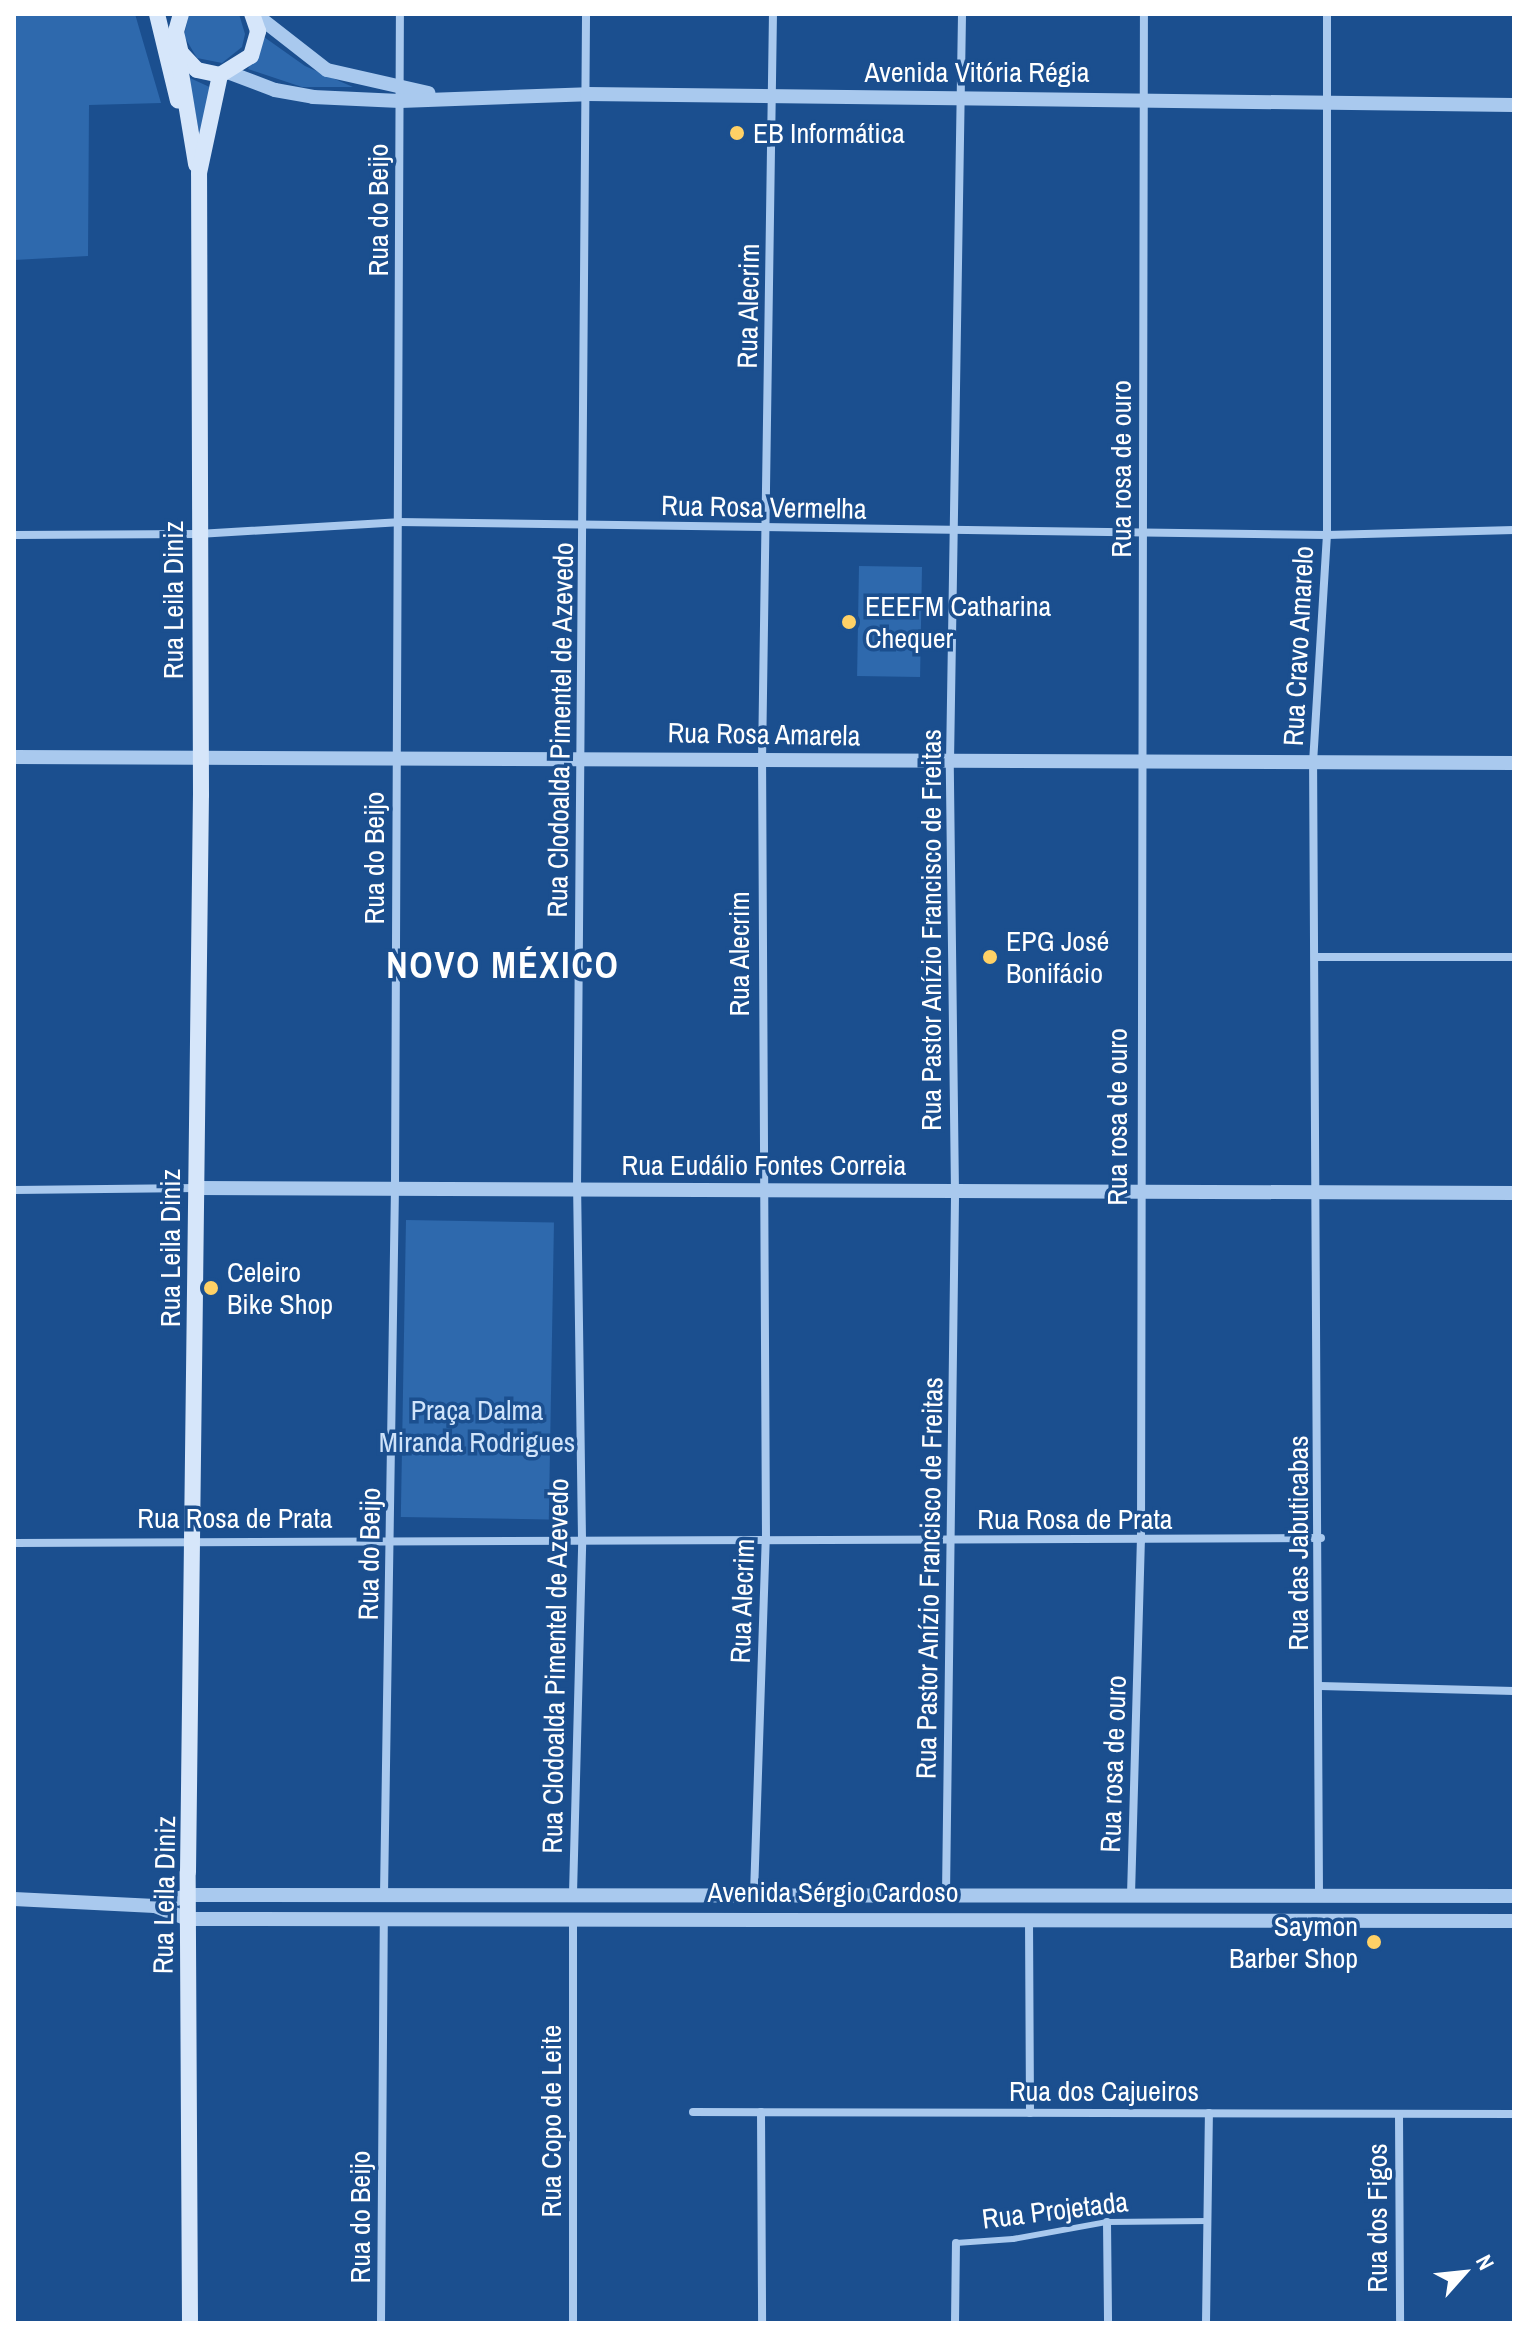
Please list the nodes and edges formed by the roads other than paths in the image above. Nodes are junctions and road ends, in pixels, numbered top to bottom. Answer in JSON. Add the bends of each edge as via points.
{"nodes":[{"id":1,"x":157,"y":14,"type":"edge"},
{"id":2,"x":254,"y":14,"type":"edge"},
{"id":3,"x":400,"y":14,"type":"edge"},
{"id":4,"x":586,"y":14,"type":"edge"},
{"id":5,"x":773,"y":14,"type":"edge"},
{"id":6,"x":962,"y":14,"type":"edge"},
{"id":7,"x":1144,"y":14,"type":"edge"},
{"id":8,"x":1327,"y":14,"type":"edge"},
{"id":9,"x":178,"y":17,"type":"edge"},
{"id":10,"x":176,"y":43,"type":"junction"},
{"id":11,"x":225,"y":74,"type":"junction"},
{"id":12,"x":400,"y":94,"type":"junction"},
{"id":13,"x":587,"y":94,"type":"junction"},
{"id":14,"x":961,"y":95,"type":"junction"},
{"id":15,"x":773,"y":98,"type":"junction"},
{"id":16,"x":1143,"y":99,"type":"junction"},
{"id":17,"x":1327,"y":102,"type":"junction"},
{"id":18,"x":1514,"y":105,"type":"edge"},
{"id":19,"x":189,"y":130,"type":"junction"},
{"id":20,"x":199,"y":173,"type":"junction"},
{"id":21,"x":398,"y":522,"type":"junction"},
{"id":22,"x":584,"y":528,"type":"junction"},
{"id":23,"x":766,"y":529,"type":"junction"},
{"id":24,"x":1514,"y":530,"type":"edge"},
{"id":25,"x":953,"y":532,"type":"junction"},
{"id":26,"x":1144,"y":532,"type":"junction"},
{"id":27,"x":198,"y":534,"type":"junction"},
{"id":28,"x":14,"y":535,"type":"edge"},
{"id":29,"x":1327,"y":535,"type":"junction"},
{"id":30,"x":201,"y":754,"type":"junction"},
{"id":31,"x":397,"y":755,"type":"junction"},
{"id":32,"x":14,"y":757,"type":"edge"},
{"id":33,"x":583,"y":757,"type":"junction"},
{"id":34,"x":762,"y":762,"type":"junction"},
{"id":35,"x":950,"y":762,"type":"junction"},
{"id":36,"x":1139,"y":763,"type":"junction"},
{"id":37,"x":1313,"y":763,"type":"junction"},
{"id":38,"x":1514,"y":763,"type":"edge"},
{"id":39,"x":1316,"y":957,"type":"junction"},
{"id":40,"x":1514,"y":957,"type":"edge"},
{"id":41,"x":395,"y":1186,"type":"junction"},
{"id":42,"x":197,"y":1188,"type":"junction"},
{"id":43,"x":760,"y":1188,"type":"junction"},
{"id":44,"x":14,"y":1190,"type":"edge"},
{"id":45,"x":577,"y":1190,"type":"junction"},
{"id":46,"x":1317,"y":1191,"type":"junction"},
{"id":47,"x":1139,"y":1192,"type":"junction"},
{"id":48,"x":955,"y":1193,"type":"junction"},
{"id":49,"x":1514,"y":1193,"type":"edge"},
{"id":50,"x":1321,"y":1538,"type":"junction"},
{"id":51,"x":191,"y":1539,"type":"junction"},
{"id":52,"x":391,"y":1539,"type":"junction"},
{"id":53,"x":582,"y":1539,"type":"junction"},
{"id":54,"x":766,"y":1540,"type":"junction"},
{"id":55,"x":954,"y":1541,"type":"junction"},
{"id":56,"x":1141,"y":1541,"type":"junction"},
{"id":57,"x":14,"y":1543,"type":"edge"},
{"id":58,"x":1320,"y":1686,"type":"junction"},
{"id":59,"x":1514,"y":1691,"type":"edge"},
{"id":60,"x":668,"y":1893,"type":"junction"},
{"id":61,"x":573,"y":1894,"type":"junction"},
{"id":62,"x":754,"y":1894,"type":"junction"},
{"id":63,"x":946,"y":1894,"type":"junction"},
{"id":64,"x":1029,"y":1894,"type":"junction"},
{"id":65,"x":188,"y":1895,"type":"junction"},
{"id":66,"x":384,"y":1895,"type":"junction"},
{"id":67,"x":1131,"y":1895,"type":"junction"},
{"id":68,"x":1224,"y":1895,"type":"junction"},
{"id":69,"x":1319,"y":1895,"type":"junction"},
{"id":70,"x":1470,"y":1896,"type":"junction"},
{"id":71,"x":1514,"y":1896,"type":"edge"},
{"id":72,"x":14,"y":1899,"type":"edge"},
{"id":73,"x":155,"y":1906,"type":"junction"},
{"id":74,"x":668,"y":1917,"type":"junction"},
{"id":75,"x":754,"y":1918,"type":"junction"},
{"id":76,"x":188,"y":1919,"type":"junction"},
{"id":77,"x":384,"y":1919,"type":"junction"},
{"id":78,"x":573,"y":1919,"type":"junction"},
{"id":79,"x":946,"y":1919,"type":"junction"},
{"id":80,"x":1029,"y":1919,"type":"junction"},
{"id":81,"x":1131,"y":1919,"type":"junction"},
{"id":82,"x":1224,"y":1919,"type":"junction"},
{"id":83,"x":1319,"y":1920,"type":"junction"},
{"id":84,"x":1470,"y":1920,"type":"junction"},
{"id":85,"x":1514,"y":1921,"type":"edge"},
{"id":86,"x":693,"y":2112,"type":"dead end"},
{"id":87,"x":761,"y":2112,"type":"junction"},
{"id":88,"x":1030,"y":2113,"type":"junction"},
{"id":89,"x":1209,"y":2113,"type":"junction"},
{"id":90,"x":1399,"y":2114,"type":"junction"},
{"id":91,"x":1514,"y":2114,"type":"edge"},
{"id":92,"x":1208,"y":2221,"type":"junction"},
{"id":93,"x":1107,"y":2222,"type":"junction"},
{"id":94,"x":956,"y":2243,"type":"joint"},
{"id":95,"x":190,"y":2323,"type":"edge"},
{"id":96,"x":381,"y":2323,"type":"edge"},
{"id":97,"x":573,"y":2323,"type":"edge"},
{"id":98,"x":762,"y":2323,"type":"edge"},
{"id":99,"x":955,"y":2323,"type":"edge"},
{"id":100,"x":1108,"y":2323,"type":"edge"},
{"id":101,"x":1206,"y":2323,"type":"edge"},
{"id":102,"x":1400,"y":2323,"type":"edge"}],
"edges":[{"from":1,"to":19,"type":"main road","via":[[169,81]]},
{"from":2,"to":11,"type":"main road","via":[[256,44],[242,66]]},
{"from":2,"to":12,"type":"street","name":"Avenida Vitória Régia","via":[[327,70]]},
{"from":3,"to":12,"type":"street","name":"Rua do Beijo"},
{"from":4,"to":13,"type":"street"},
{"from":5,"to":15,"type":"street","name":"Rua Alecrim"},
{"from":6,"to":14,"type":"street","name":"Rua Pastor Anízio Francisco de Freitas"},
{"from":7,"to":16,"type":"street","name":"Rua rosa de ouro"},
{"from":8,"to":17,"type":"street","name":"Rua Cravo Amarelo"},
{"from":9,"to":10,"type":"main road","name":"Rua Leila Diniz"},
{"from":10,"to":11,"type":"main road","via":[[188,63]]},
{"from":10,"to":19,"type":"main road","name":"Rua Leila Diniz"},
{"from":11,"to":12,"type":"street","name":"Avenida Vitória Régia","via":[[313,97]]},
{"from":11,"to":20,"type":"main road","name":"Rua Leila Diniz"},
{"from":12,"to":13,"type":"street","name":"Avenida Vitória Régia"},
{"from":12,"to":21,"type":"street","name":"Rua do Beijo"},
{"from":13,"to":15,"type":"street","name":"Avenida Vitória Régia"},
{"from":13,"to":22,"type":"street","name":"Rua Clodoalda Pimentel de Azevedo"},
{"from":14,"to":15,"type":"street","name":"Avenida Vitória Régia"},
{"from":14,"to":16,"type":"street","name":"Avenida Vitória Régia"},
{"from":14,"to":25,"type":"street","name":"Rua Pastor Anízio Francisco de Freitas"},
{"from":15,"to":23,"type":"street","name":"Rua Alecrim"},
{"from":16,"to":17,"type":"street","name":"Avenida Vitória Régia"},
{"from":16,"to":26,"type":"street","name":"Rua rosa de ouro"},
{"from":17,"to":18,"type":"street","name":"Avenida Vitória Régia"},
{"from":17,"to":29,"type":"street","name":"Rua Cravo Amarelo"},
{"from":19,"to":20,"type":"main road","name":"Rua Leila Diniz"},
{"from":20,"to":27,"type":"main road","name":"Rua Leila Diniz"},
{"from":21,"to":22,"type":"street","name":"Rua Rosa Vermelha"},
{"from":21,"to":27,"type":"street","name":"Rua Rosa Vermelha"},
{"from":21,"to":31,"type":"street","name":"Rua do Beijo"},
{"from":22,"to":23,"type":"street","name":"Rua Rosa Vermelha"},
{"from":22,"to":33,"type":"street","name":"Rua Clodoalda Pimentel de Azevedo"},
{"from":23,"to":25,"type":"street","name":"Rua Rosa Vermelha"},
{"from":23,"to":34,"type":"street","name":"Rua Alecrim"},
{"from":24,"to":29,"type":"street","name":"Rua Rosa Vermelha"},
{"from":25,"to":26,"type":"street","name":"Rua Rosa Vermelha"},
{"from":25,"to":35,"type":"street","name":"Rua Pastor Anízio Francisco de Freitas"},
{"from":26,"to":29,"type":"street","name":"Rua Rosa Vermelha"},
{"from":26,"to":36,"type":"street","name":"Rua rosa de ouro"},
{"from":27,"to":28,"type":"street","name":"Rua Rosa Vermelha"},
{"from":27,"to":30,"type":"main road","name":"Rua Leila Diniz"},
{"from":29,"to":37,"type":"street","name":"Rua Cravo Amarelo"},
{"from":30,"to":31,"type":"street","name":"Rua Rosa Amarela"},
{"from":30,"to":32,"type":"street","name":"Rua Rosa Amarela"},
{"from":30,"to":42,"type":"main road","name":"Rua Leila Diniz"},
{"from":31,"to":33,"type":"street","name":"Rua Rosa Amarela"},
{"from":31,"to":41,"type":"street","name":"Rua do Beijo"},
{"from":33,"to":34,"type":"street","name":"Rua Rosa Amarela"},
{"from":33,"to":45,"type":"street","name":"Rua Clodoalda Pimentel de Azevedo"},
{"from":34,"to":35,"type":"street","name":"Rua Rosa Amarela"},
{"from":34,"to":43,"type":"street","name":"Rua Alecrim"},
{"from":35,"to":36,"type":"street","name":"Rua Rosa Amarela"},
{"from":35,"to":48,"type":"street","name":"Rua Pastor Anízio Francisco de Freitas"},
{"from":36,"to":37,"type":"street","name":"Rua Rosa Amarela"},
{"from":36,"to":47,"type":"street","name":"Rua rosa de ouro"},
{"from":37,"to":38,"type":"street","name":"Rua Rosa Amarela"},
{"from":37,"to":39,"type":"street","name":"Rua Cravo Amarelo"},
{"from":39,"to":40,"type":"street"},
{"from":39,"to":46,"type":"street","name":"Rua Cravo Amarelo"},
{"from":41,"to":42,"type":"street","name":"Rua Eudálio Fontes Correia"},
{"from":41,"to":45,"type":"street","name":"Rua Eudálio Fontes Correia"},
{"from":41,"to":52,"type":"street","name":"Rua do Beijo"},
{"from":42,"to":44,"type":"street","name":"Rua Eudálio Fontes Correia"},
{"from":42,"to":51,"type":"main road","name":"Rua Leila Diniz"},
{"from":43,"to":45,"type":"street","name":"Rua Eudálio Fontes Correia"},
{"from":43,"to":48,"type":"street","name":"Rua Eudálio Fontes Correia"},
{"from":43,"to":54,"type":"street","name":"Rua Alecrim"},
{"from":45,"to":53,"type":"street","name":"Rua Clodoalda Pimentel de Azevedo"},
{"from":46,"to":47,"type":"street","name":"Rua Eudálio Fontes Correia"},
{"from":46,"to":49,"type":"street","name":"Rua Eudálio Fontes Correia"},
{"from":46,"to":50,"type":"street","name":"Rua das Jabuticabas"},
{"from":47,"to":48,"type":"street","name":"Rua Eudálio Fontes Correia"},
{"from":47,"to":56,"type":"street","name":"Rua rosa de ouro"},
{"from":48,"to":55,"type":"street","name":"Rua Pastor Anízio Francisco de Freitas"},
{"from":50,"to":56,"type":"street","name":"Rua Rosa de Prata"},
{"from":50,"to":58,"type":"street","name":"Rua das Jabuticabas"},
{"from":51,"to":52,"type":"street","name":"Rua Rosa de Prata"},
{"from":51,"to":57,"type":"street","name":"Rua Rosa de Prata"},
{"from":51,"to":65,"type":"main road","name":"Rua Leila Diniz"},
{"from":52,"to":53,"type":"street","name":"Rua Rosa de Prata"},
{"from":52,"to":66,"type":"street","name":"Rua do Beijo"},
{"from":53,"to":54,"type":"street","name":"Rua Rosa de Prata"},
{"from":53,"to":61,"type":"street","name":"Rua Clodoalda Pimentel de Azevedo"},
{"from":54,"to":55,"type":"street","name":"Rua Rosa de Prata"},
{"from":54,"to":62,"type":"street","name":"Rua Alecrim"},
{"from":55,"to":56,"type":"street","name":"Rua Rosa de Prata"},
{"from":55,"to":63,"type":"street","name":"Rua Pastor Anízio Francisco de Freitas"},
{"from":56,"to":67,"type":"street","name":"Rua rosa de ouro"},
{"from":58,"to":59,"type":"street"},
{"from":58,"to":69,"type":"street","name":"Rua das Jabuticabas"},
{"from":60,"to":61,"type":"street","name":"Avenida Sérgio Cardoso"},
{"from":60,"to":62,"type":"street","name":"Avenida Sérgio Cardoso"},
{"from":60,"to":74,"type":"street"},
{"from":61,"to":66,"type":"street","name":"Avenida Sérgio Cardoso"},
{"from":61,"to":78,"type":"street"},
{"from":62,"to":63,"type":"street","name":"Avenida Sérgio Cardoso"},
{"from":62,"to":75,"type":"street"},
{"from":63,"to":64,"type":"street","name":"Avenida Sérgio Cardoso"},
{"from":63,"to":79,"type":"street"},
{"from":64,"to":67,"type":"street","name":"Avenida Sérgio Cardoso"},
{"from":64,"to":80,"type":"street"},
{"from":65,"to":66,"type":"street","name":"Avenida Sérgio Cardoso"},
{"from":65,"to":73,"type":"street","name":"Avenida Sérgio Cardoso"},
{"from":65,"to":76,"type":"main road","name":"Rua Leila Diniz"},
{"from":66,"to":77,"type":"street"},
{"from":67,"to":68,"type":"street","name":"Avenida Sérgio Cardoso"},
{"from":67,"to":81,"type":"street"},
{"from":68,"to":69,"type":"street","name":"Avenida Sérgio Cardoso"},
{"from":68,"to":82,"type":"street"},
{"from":69,"to":70,"type":"street","name":"Avenida Sérgio Cardoso"},
{"from":69,"to":83,"type":"street"},
{"from":70,"to":71,"type":"street","name":"Avenida Sérgio Cardoso"},
{"from":70,"to":84,"type":"street"},
{"from":72,"to":73,"type":"street","name":"Avenida Sérgio Cardoso"},
{"from":73,"to":76,"type":"street","name":"Avenida Sérgio Cardoso"},
{"from":74,"to":75,"type":"street","name":"Avenida Sérgio Cardoso"},
{"from":74,"to":78,"type":"street","name":"Avenida Sérgio Cardoso"},
{"from":75,"to":79,"type":"street","name":"Avenida Sérgio Cardoso"},
{"from":76,"to":77,"type":"street","name":"Avenida Sérgio Cardoso"},
{"from":76,"to":95,"type":"main road","name":"Rua Leila Diniz"},
{"from":77,"to":78,"type":"street","name":"Avenida Sérgio Cardoso"},
{"from":77,"to":96,"type":"street","name":"Rua do Beijo"},
{"from":78,"to":97,"type":"street","name":"Rua Copo de Leite"},
{"from":79,"to":80,"type":"street","name":"Avenida Sérgio Cardoso"},
{"from":80,"to":81,"type":"street","name":"Avenida Sérgio Cardoso"},
{"from":80,"to":88,"type":"street"},
{"from":81,"to":82,"type":"street","name":"Avenida Sérgio Cardoso"},
{"from":82,"to":83,"type":"street","name":"Avenida Sérgio Cardoso"},
{"from":83,"to":84,"type":"street","name":"Avenida Sérgio Cardoso"},
{"from":84,"to":85,"type":"street","name":"Avenida Sérgio Cardoso"},
{"from":86,"to":87,"type":"street","name":"Rua dos Cajueiros"},
{"from":87,"to":88,"type":"street","name":"Rua dos Cajueiros"},
{"from":87,"to":98,"type":"street"},
{"from":88,"to":89,"type":"street","name":"Rua dos Cajueiros"},
{"from":89,"to":90,"type":"street","name":"Rua dos Cajueiros"},
{"from":89,"to":92,"type":"street"},
{"from":90,"to":91,"type":"street","name":"Rua dos Cajueiros"},
{"from":90,"to":102,"type":"street","name":"Rua dos Figos"},
{"from":92,"to":93,"type":"lane","name":"Rua Projetada"},
{"from":92,"to":101,"type":"street"},
{"from":93,"to":94,"type":"lane","name":"Rua Projetada"},
{"from":93,"to":100,"type":"street"},
{"from":94,"to":99,"type":"street"}]}
